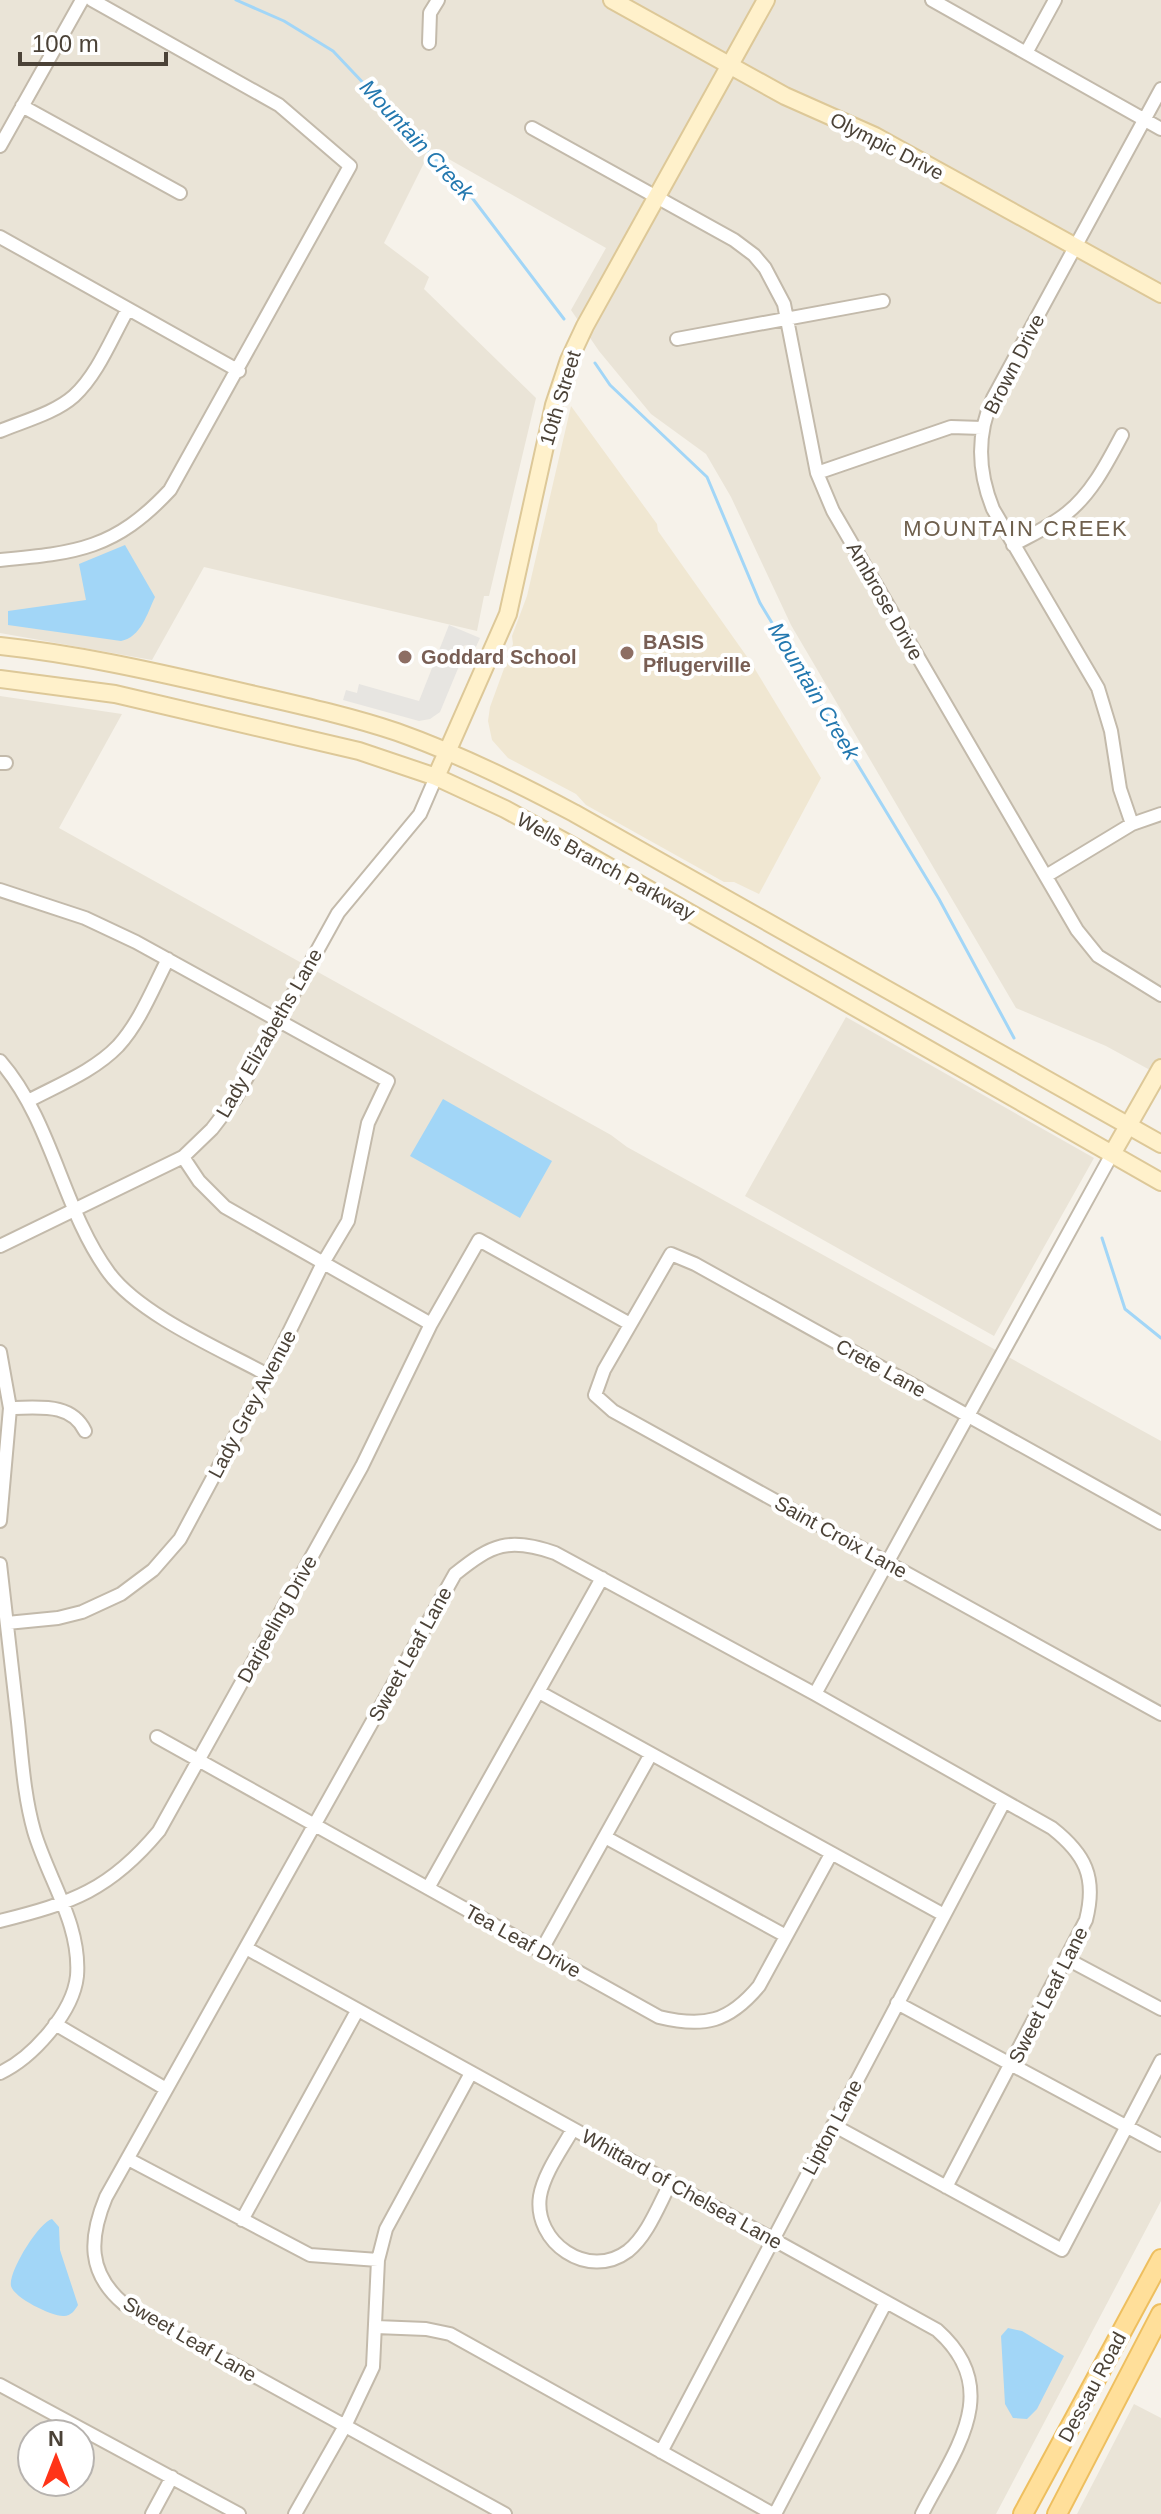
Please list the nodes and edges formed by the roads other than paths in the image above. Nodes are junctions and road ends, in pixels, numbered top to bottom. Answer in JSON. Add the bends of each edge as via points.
{"nodes":[{"id":1,"x":82,"y":0,"type":"edge"},
{"id":2,"x":92,"y":0,"type":"edge"},
{"id":3,"x":438,"y":0,"type":"edge"},
{"id":4,"x":612,"y":0,"type":"edge"},
{"id":5,"x":766,"y":0,"type":"edge"},
{"id":6,"x":932,"y":0,"type":"edge"},
{"id":7,"x":1055,"y":0,"type":"edge"},
{"id":8,"x":429,"y":43,"type":"dead end"},
{"id":9,"x":1026,"y":53,"type":"junction"},
{"id":10,"x":730,"y":66,"type":"junction"},
{"id":11,"x":1161,"y":89,"type":"edge"},
{"id":12,"x":22,"y":106,"type":"junction"},
{"id":13,"x":1144,"y":120,"type":"junction"},
{"id":14,"x":532,"y":128,"type":"dead end"},
{"id":15,"x":1161,"y":129,"type":"edge"},
{"id":16,"x":0,"y":146,"type":"edge"},
{"id":17,"x":180,"y":193,"type":"dead end"},
{"id":18,"x":657,"y":197,"type":"junction"},
{"id":19,"x":0,"y":237,"type":"edge"},
{"id":20,"x":1076,"y":246,"type":"junction"},
{"id":21,"x":1161,"y":294,"type":"edge"},
{"id":22,"x":883,"y":301,"type":"dead end"},
{"id":23,"x":128,"y":309,"type":"junction"},
{"id":24,"x":788,"y":318,"type":"junction"},
{"id":25,"x":677,"y":339,"type":"dead end"},
{"id":26,"x":239,"y":371,"type":"junction"},
{"id":27,"x":982,"y":428,"type":"junction"},
{"id":28,"x":0,"y":431,"type":"edge"},
{"id":29,"x":1122,"y":435,"type":"dead end"},
{"id":30,"x":817,"y":473,"type":"junction"},
{"id":31,"x":1013,"y":545,"type":"junction"},
{"id":32,"x":0,"y":560,"type":"edge"},
{"id":33,"x":0,"y":646,"type":"edge"},
{"id":34,"x":0,"y":679,"type":"edge"},
{"id":35,"x":448,"y":752,"type":"junction"},
{"id":36,"x":436,"y":777,"type":"junction"},
{"id":37,"x":1161,"y":814,"type":"edge"},
{"id":38,"x":1132,"y":824,"type":"junction"},
{"id":39,"x":1046,"y":876,"type":"junction"},
{"id":40,"x":0,"y":890,"type":"edge"},
{"id":41,"x":168,"y":959,"type":"junction"},
{"id":42,"x":1161,"y":995,"type":"edge"},
{"id":43,"x":279,"y":1022,"type":"junction"},
{"id":44,"x":0,"y":1061,"type":"edge"},
{"id":45,"x":1161,"y":1068,"type":"edge"},
{"id":46,"x":28,"y":1101,"type":"junction"},
{"id":47,"x":1128,"y":1126,"type":"junction"},
{"id":48,"x":1161,"y":1144,"type":"edge"},
{"id":49,"x":1112,"y":1154,"type":"junction"},
{"id":50,"x":183,"y":1157,"type":"junction"},
{"id":51,"x":1161,"y":1182,"type":"edge"},
{"id":52,"x":77,"y":1210,"type":"junction"},
{"id":53,"x":0,"y":1246,"type":"edge"},
{"id":54,"x":323,"y":1263,"type":"junction"},
{"id":55,"x":431,"y":1324,"type":"junction"},
{"id":56,"x":630,"y":1324,"type":"junction"},
{"id":57,"x":0,"y":1352,"type":"edge"},
{"id":58,"x":268,"y":1375,"type":"junction"},
{"id":59,"x":10,"y":1408,"type":"junction"},
{"id":60,"x":967,"y":1416,"type":"junction"},
{"id":61,"x":85,"y":1431,"type":"dead end"},
{"id":62,"x":0,"y":1521,"type":"edge"},
{"id":63,"x":1161,"y":1523,"type":"edge"},
{"id":64,"x":888,"y":1562,"type":"junction"},
{"id":65,"x":0,"y":1564,"type":"edge"},
{"id":66,"x":602,"y":1578,"type":"junction"},
{"id":67,"x":7,"y":1623,"type":"junction"},
{"id":68,"x":539,"y":1692,"type":"junction"},
{"id":69,"x":815,"y":1694,"type":"junction"},
{"id":70,"x":1161,"y":1714,"type":"edge"},
{"id":71,"x":157,"y":1737,"type":"dead end"},
{"id":72,"x":651,"y":1754,"type":"junction"},
{"id":73,"x":199,"y":1760,"type":"junction"},
{"id":74,"x":1004,"y":1802,"type":"junction"},
{"id":75,"x":314,"y":1825,"type":"junction"},
{"id":76,"x":605,"y":1837,"type":"junction"},
{"id":77,"x":831,"y":1854,"type":"junction"},
{"id":78,"x":428,"y":1888,"type":"junction"},
{"id":79,"x":63,"y":1904,"type":"junction"},
{"id":80,"x":944,"y":1915,"type":"junction"},
{"id":81,"x":0,"y":1921,"type":"edge"},
{"id":82,"x":786,"y":1936,"type":"junction"},
{"id":83,"x":246,"y":1948,"type":"junction"},
{"id":84,"x":541,"y":1951,"type":"junction"},
{"id":85,"x":1067,"y":1959,"type":"junction"},
{"id":86,"x":897,"y":2003,"type":"junction"},
{"id":87,"x":1161,"y":2009,"type":"edge"},
{"id":88,"x":357,"y":2011,"type":"junction"},
{"id":89,"x":55,"y":2024,"type":"junction"},
{"id":90,"x":1161,"y":2061,"type":"edge"},
{"id":91,"x":1012,"y":2065,"type":"junction"},
{"id":92,"x":0,"y":2073,"type":"edge"},
{"id":93,"x":471,"y":2073,"type":"junction"},
{"id":94,"x":166,"y":2089,"type":"junction"},
{"id":95,"x":833,"y":2125,"type":"junction"},
{"id":96,"x":1126,"y":2126,"type":"junction"},
{"id":97,"x":573,"y":2129,"type":"junction"},
{"id":98,"x":1161,"y":2145,"type":"edge"},
{"id":99,"x":128,"y":2159,"type":"junction"},
{"id":100,"x":671,"y":2182,"type":"junction"},
{"id":101,"x":946,"y":2187,"type":"junction"},
{"id":102,"x":242,"y":2220,"type":"junction"},
{"id":103,"x":772,"y":2239,"type":"junction"},
{"id":104,"x":1161,"y":2259,"type":"edge"},
{"id":105,"x":378,"y":2260,"type":"junction"},
{"id":106,"x":886,"y":2302,"type":"junction"},
{"id":107,"x":1161,"y":2314,"type":"edge"},
{"id":108,"x":376,"y":2327,"type":"junction"},
{"id":109,"x":0,"y":2385,"type":"edge"},
{"id":110,"x":345,"y":2426,"type":"junction"},
{"id":111,"x":661,"y":2452,"type":"junction"},
{"id":112,"x":172,"y":2477,"type":"junction"},
{"id":113,"x":152,"y":2514,"type":"edge"},
{"id":114,"x":239,"y":2514,"type":"edge"},
{"id":115,"x":295,"y":2514,"type":"edge"},
{"id":116,"x":505,"y":2514,"type":"edge"},
{"id":117,"x":774,"y":2514,"type":"edge"},
{"id":118,"x":922,"y":2514,"type":"edge"},
{"id":119,"x":1023,"y":2514,"type":"edge"},
{"id":120,"x":1057,"y":2514,"type":"edge"}],
"edges":[{"from":1,"to":12,"type":"street"},
{"from":2,"to":26,"type":"street","via":[[279,105],[350,166]]},
{"from":3,"to":8,"type":"street","via":[[430,13]]},
{"from":4,"to":10,"type":"main road","name":"Olympic Drive"},
{"from":5,"to":10,"type":"main road","name":"10th Street"},
{"from":6,"to":9,"type":"street"},
{"from":7,"to":9,"type":"street"},
{"from":9,"to":13,"type":"street"},
{"from":10,"to":18,"type":"main road","name":"10th Street"},
{"from":10,"to":20,"type":"main road","name":"Olympic Drive","via":[[875,136]]},
{"from":11,"to":13,"type":"street","name":"Brown Drive"},
{"from":12,"to":16,"type":"street"},
{"from":12,"to":17,"type":"street"},
{"from":13,"to":15,"type":"street"},
{"from":13,"to":20,"type":"street","name":"Brown Drive"},
{"from":14,"to":18,"type":"street","name":"Ambrose Drive"},
{"from":18,"to":24,"type":"street","name":"Ambrose Drive","via":[[754,255],[773,279]]},
{"from":18,"to":35,"type":"main road","name":"10th Street","via":[[565,369],[508,614]]},
{"from":19,"to":23,"type":"street"},
{"from":20,"to":21,"type":"main road","name":"Olympic Drive"},
{"from":20,"to":27,"type":"street","name":"Brown Drive"},
{"from":22,"to":24,"type":"street"},
{"from":23,"to":26,"type":"street"},
{"from":23,"to":28,"type":"street","via":[[75,395]]},
{"from":24,"to":25,"type":"street"},
{"from":24,"to":30,"type":"street","name":"Ambrose Drive"},
{"from":26,"to":32,"type":"street","via":[[170,490],[131,527],[76,552]]},
{"from":27,"to":30,"type":"street","via":[[951,427]]},
{"from":27,"to":31,"type":"street","name":"Brown Drive","via":[[984,488]]},
{"from":29,"to":31,"type":"street","via":[[1080,501]]},
{"from":30,"to":39,"type":"street","name":"Ambrose Drive","via":[[833,511]]},
{"from":31,"to":38,"type":"street","name":"Brown Drive","via":[[1098,688]]},
{"from":33,"to":35,"type":"main road","name":"Wells Branch Parkway","via":[[173,676],[350,718]]},
{"from":34,"to":36,"type":"main road","name":"Wells Branch Parkway","via":[[127,696],[359,751]]},
{"from":35,"to":36,"type":"main road","name":"10th Street"},
{"from":35,"to":47,"type":"main road","name":"Wells Branch Parkway","via":[[574,813]]},
{"from":36,"to":43,"type":"street","name":"Lady Elizabeths Lane","via":[[420,814],[338,913]]},
{"from":36,"to":49,"type":"main road","name":"Wells Branch Parkway","via":[[569,844]]},
{"from":37,"to":38,"type":"street"},
{"from":38,"to":39,"type":"street"},
{"from":39,"to":42,"type":"street","name":"Ambrose Drive","via":[[1090,948]]},
{"from":40,"to":41,"type":"street","via":[[85,918]]},
{"from":41,"to":43,"type":"street"},
{"from":41,"to":46,"type":"street","via":[[117,1046],[91,1068]]},
{"from":43,"to":50,"type":"street","name":"Lady Elizabeths Lane","via":[[235,1099]]},
{"from":43,"to":54,"type":"street","name":"Lady Grey Avenue","via":[[388,1081],[368,1123],[348,1221]]},
{"from":44,"to":46,"type":"street"},
{"from":45,"to":47,"type":"main road"},
{"from":46,"to":52,"type":"street"},
{"from":47,"to":48,"type":"main road","name":"Wells Branch Parkway"},
{"from":47,"to":49,"type":"main road"},
{"from":49,"to":51,"type":"main road","name":"Wells Branch Parkway"},
{"from":49,"to":60,"type":"street"},
{"from":50,"to":52,"type":"street","name":"Lady Elizabeths Lane"},
{"from":50,"to":54,"type":"street","via":[[225,1207]]},
{"from":52,"to":53,"type":"street","name":"Lady Elizabeths Lane"},
{"from":52,"to":58,"type":"street","via":[[110,1274],[126,1292]]},
{"from":54,"to":55,"type":"street"},
{"from":54,"to":58,"type":"street","name":"Lady Grey Avenue"},
{"from":55,"to":56,"type":"street","name":"Darjeeling Drive","via":[[479,1240]]},
{"from":55,"to":73,"type":"street","name":"Darjeeling Drive","via":[[362,1466]]},
{"from":56,"to":60,"type":"street","name":"Crete Lane","via":[[671,1254]]},
{"from":56,"to":64,"type":"street","name":"Saint Croix Lane","via":[[595,1395],[613,1411]]},
{"from":57,"to":59,"type":"street"},
{"from":58,"to":67,"type":"street","name":"Lady Grey Avenue","via":[[180,1539],[153,1570],[121,1594],[82,1612]]},
{"from":59,"to":61,"type":"street","via":[[64,1410],[80,1419]]},
{"from":59,"to":62,"type":"street"},
{"from":60,"to":63,"type":"street","name":"Crete Lane"},
{"from":60,"to":64,"type":"street"},
{"from":64,"to":69,"type":"street"},
{"from":64,"to":70,"type":"street","name":"Saint Croix Lane"},
{"from":65,"to":67,"type":"street"},
{"from":66,"to":68,"type":"street"},
{"from":66,"to":69,"type":"street","name":"Sweet Leaf Lane"},
{"from":66,"to":75,"type":"street","name":"Sweet Leaf Lane","via":[[529,1544],[507,1544],[481,1553],[455,1574]]},
{"from":67,"to":79,"type":"street","via":[[25,1787],[34,1832]]},
{"from":68,"to":72,"type":"street"},
{"from":68,"to":78,"type":"street"},
{"from":69,"to":74,"type":"street","name":"Sweet Leaf Lane"},
{"from":71,"to":73,"type":"street","name":"Tea Leaf Drive"},
{"from":72,"to":76,"type":"street"},
{"from":72,"to":77,"type":"street"},
{"from":73,"to":75,"type":"street","name":"Tea Leaf Drive"},
{"from":73,"to":79,"type":"street","name":"Darjeeling Drive","via":[[140,1854],[103,1884]]},
{"from":74,"to":80,"type":"street","name":"Lipton Lane"},
{"from":74,"to":85,"type":"street","name":"Sweet Leaf Lane","via":[[1073,1845],[1086,1869],[1089,1908]]},
{"from":75,"to":78,"type":"street","name":"Tea Leaf Drive"},
{"from":75,"to":83,"type":"street","name":"Sweet Leaf Lane"},
{"from":76,"to":82,"type":"street"},
{"from":76,"to":84,"type":"street"},
{"from":77,"to":80,"type":"street"},
{"from":77,"to":82,"type":"street","name":"Tea Leaf Drive"},
{"from":78,"to":84,"type":"street","name":"Tea Leaf Drive"},
{"from":79,"to":81,"type":"street","name":"Darjeeling Drive"},
{"from":79,"to":89,"type":"street","via":[[78,1956],[69,2001]]},
{"from":80,"to":86,"type":"street","name":"Lipton Lane"},
{"from":82,"to":84,"type":"street","name":"Tea Leaf Drive","via":[[744,2005],[700,2023],[659,2017]]},
{"from":83,"to":88,"type":"street","name":"Whittard of Chelsea Lane"},
{"from":83,"to":94,"type":"street","name":"Sweet Leaf Lane"},
{"from":85,"to":87,"type":"street"},
{"from":85,"to":91,"type":"street","name":"Sweet Leaf Lane"},
{"from":86,"to":91,"type":"street"},
{"from":86,"to":95,"type":"street","name":"Lipton Lane"},
{"from":88,"to":93,"type":"street","name":"Whittard of Chelsea Lane"},
{"from":88,"to":102,"type":"street"},
{"from":89,"to":92,"type":"street","via":[[25,2059]]},
{"from":89,"to":94,"type":"street"},
{"from":90,"to":96,"type":"street"},
{"from":91,"to":96,"type":"street"},
{"from":91,"to":101,"type":"street","name":"Sweet Leaf Lane"},
{"from":93,"to":97,"type":"street","name":"Whittard of Chelsea Lane"},
{"from":93,"to":105,"type":"street","via":[[386,2229]]},
{"from":94,"to":99,"type":"street","name":"Sweet Leaf Lane"},
{"from":95,"to":101,"type":"street"},
{"from":95,"to":103,"type":"street","name":"Lipton Lane"},
{"from":96,"to":98,"type":"street"},
{"from":96,"to":101,"type":"street","via":[[1062,2250]]},
{"from":97,"to":100,"type":"street","name":"Whittard of Chelsea Lane"},
{"from":97,"to":100,"type":"street","via":[[545,2180],[539,2207],[548,2236],[573,2256],[599,2261],[629,2250]]},
{"from":99,"to":102,"type":"street"},
{"from":99,"to":110,"type":"street","name":"Sweet Leaf Lane","via":[[94,2231],[99,2271],[114,2295]]},
{"from":100,"to":103,"type":"street","name":"Whittard of Chelsea Lane"},
{"from":102,"to":105,"type":"street","via":[[310,2255]]},
{"from":103,"to":106,"type":"street","name":"Whittard of Chelsea Lane"},
{"from":103,"to":111,"type":"street","name":"Lipton Lane"},
{"from":104,"to":119,"type":"main road","name":"Dessau Road"},
{"from":105,"to":108,"type":"street"},
{"from":106,"to":117,"type":"street"},
{"from":106,"to":118,"type":"street","name":"Whittard of Chelsea Lane","via":[[950,2342],[970,2380],[967,2427]]},
{"from":107,"to":120,"type":"main road","name":"Dessau Road"},
{"from":108,"to":110,"type":"street","via":[[373,2367]]},
{"from":108,"to":111,"type":"street","via":[[450,2334]]},
{"from":109,"to":112,"type":"street"},
{"from":110,"to":115,"type":"street"},
{"from":110,"to":116,"type":"street","name":"Sweet Leaf Lane"},
{"from":111,"to":117,"type":"street"},
{"from":112,"to":113,"type":"street"},
{"from":112,"to":114,"type":"street"}]}
